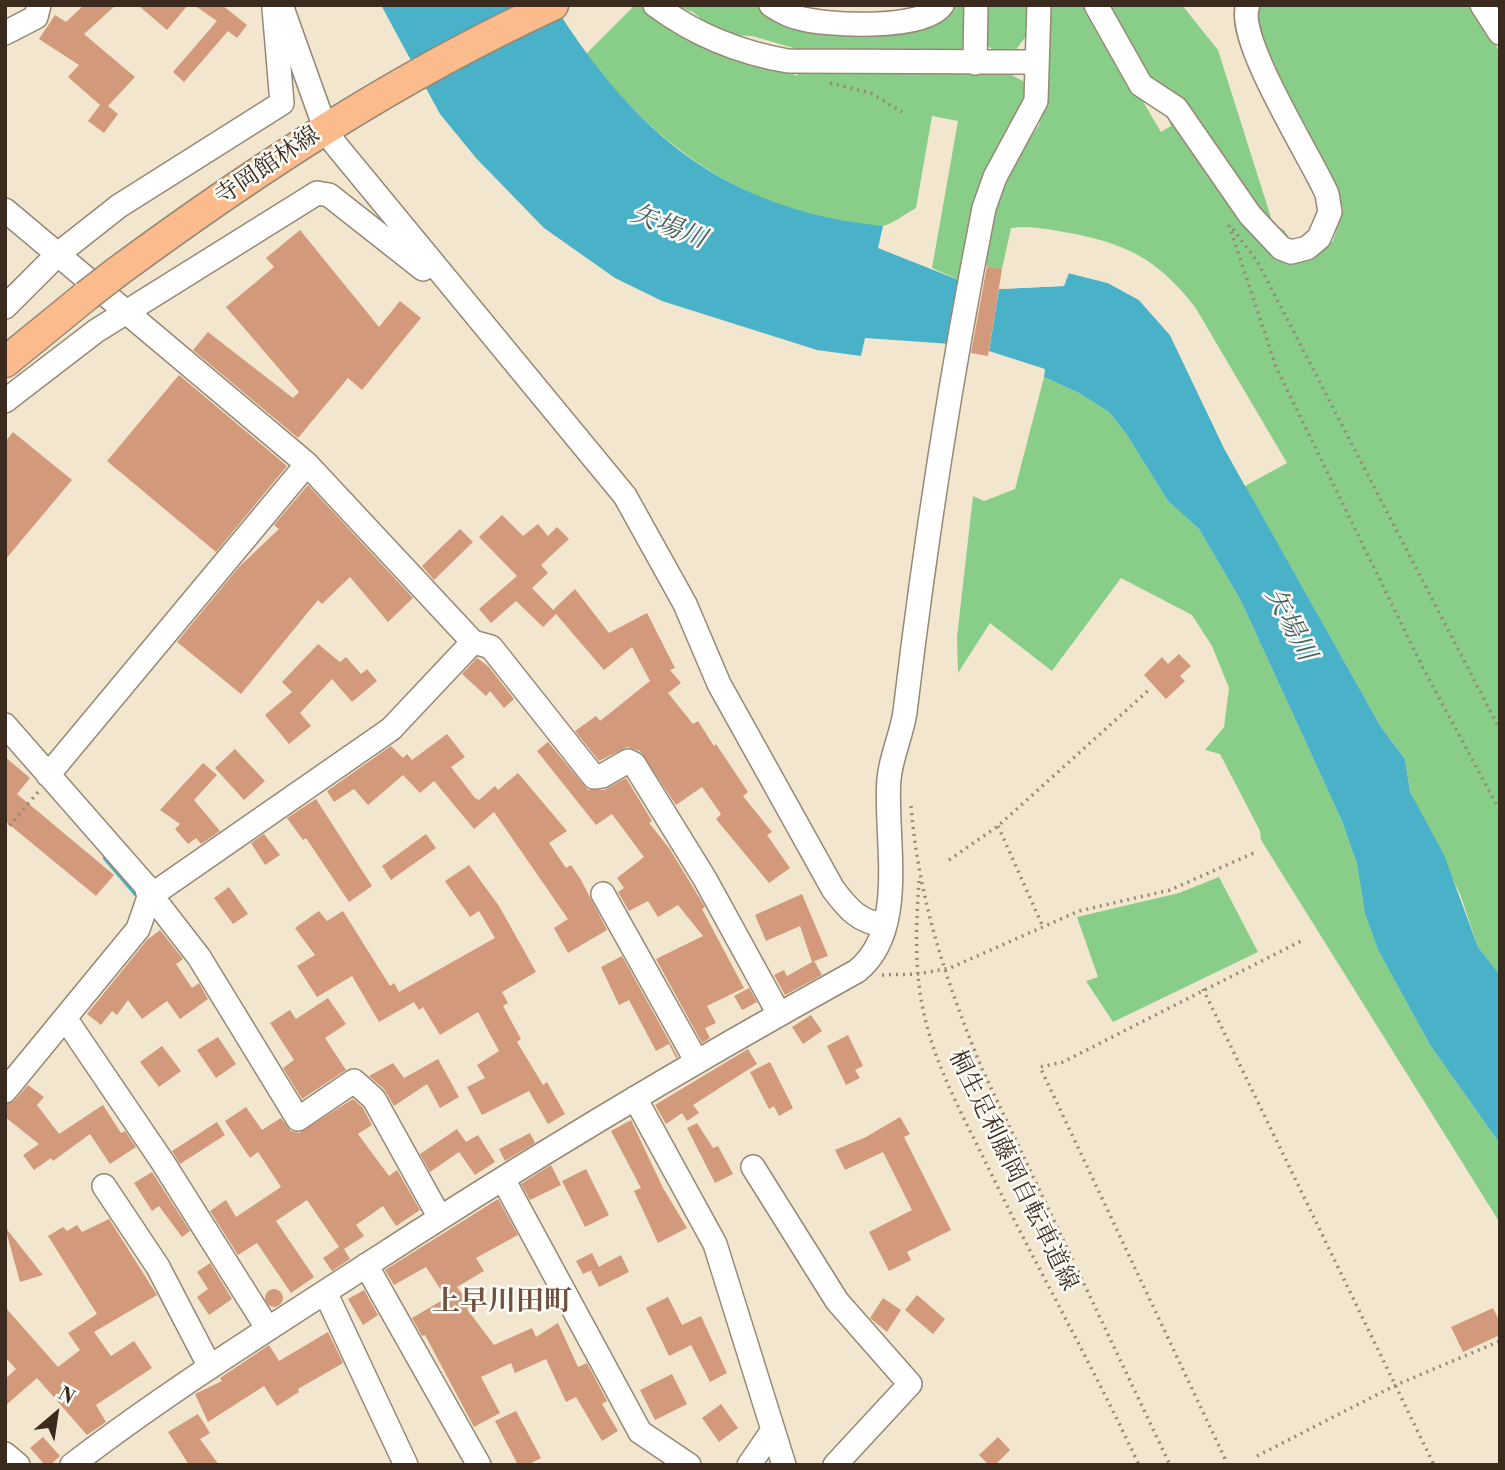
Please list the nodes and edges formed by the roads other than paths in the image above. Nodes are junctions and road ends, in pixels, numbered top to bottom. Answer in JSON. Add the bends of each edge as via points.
{"nodes":[{"id":1,"x":39,"y":5,"type":"edge"},
{"id":2,"x":274,"y":5,"type":"edge"},
{"id":3,"x":281,"y":5,"type":"edge"},
{"id":4,"x":553,"y":5,"type":"edge"},
{"id":5,"x":655,"y":5,"type":"edge"},
{"id":6,"x":771,"y":5,"type":"edge"},
{"id":7,"x":942,"y":5,"type":"edge"},
{"id":8,"x":976,"y":5,"type":"edge"},
{"id":9,"x":1039,"y":5,"type":"edge"},
{"id":10,"x":1096,"y":5,"type":"edge"},
{"id":11,"x":1248,"y":5,"type":"edge"},
{"id":12,"x":1482,"y":5,"type":"edge"},
{"id":13,"x":5,"y":33,"type":"edge"},
{"id":14,"x":1500,"y":33,"type":"edge"},
{"id":15,"x":1035,"y":62,"type":"junction"},
{"id":16,"x":975,"y":64,"type":"junction"},
{"id":17,"x":336,"y":121,"type":"junction"},
{"id":18,"x":5,"y":210,"type":"edge"},
{"id":19,"x":58,"y":254,"type":"junction"},
{"id":20,"x":439,"y":274,"type":"junction"},
{"id":21,"x":5,"y":307,"type":"edge"},
{"id":22,"x":127,"y":314,"type":"junction"},
{"id":23,"x":5,"y":362,"type":"edge"},
{"id":24,"x":5,"y":401,"type":"edge"},
{"id":25,"x":307,"y":464,"type":"junction"},
{"id":26,"x":473,"y":642,"type":"junction"},
{"id":27,"x":5,"y":725,"type":"edge"},
{"id":28,"x":48,"y":775,"type":"junction"},
{"id":29,"x":603,"y":894,"type":"dead end"},
{"id":30,"x":149,"y":897,"type":"junction"},
{"id":31,"x":884,"y":926,"type":"junction"},
{"id":32,"x":779,"y":1014,"type":"junction"},
{"id":33,"x":65,"y":1018,"type":"junction"},
{"id":34,"x":697,"y":1062,"type":"junction"},
{"id":35,"x":5,"y":1091,"type":"edge"},
{"id":36,"x":635,"y":1098,"type":"junction"},
{"id":37,"x":752,"y":1167,"type":"dead end"},
{"id":38,"x":503,"y":1179,"type":"junction"},
{"id":39,"x":104,"y":1186,"type":"dead end"},
{"id":40,"x":440,"y":1217,"type":"junction"},
{"id":41,"x":366,"y":1265,"type":"junction"},
{"id":42,"x":325,"y":1292,"type":"junction"},
{"id":43,"x":268,"y":1329,"type":"junction"},
{"id":44,"x":209,"y":1367,"type":"junction"},
{"id":45,"x":773,"y":1430,"type":"junction"},
{"id":46,"x":5,"y":1454,"type":"edge"},
{"id":47,"x":18,"y":1465,"type":"edge"},
{"id":48,"x":72,"y":1465,"type":"edge"},
{"id":49,"x":406,"y":1465,"type":"edge"},
{"id":50,"x":479,"y":1465,"type":"edge"},
{"id":51,"x":689,"y":1465,"type":"edge"},
{"id":52,"x":748,"y":1465,"type":"edge"},
{"id":53,"x":784,"y":1465,"type":"edge"},
{"id":54,"x":835,"y":1465,"type":"edge"}],
"edges":[{"from":1,"to":13,"type":"street","via":[[36,18]]},
{"from":2,"to":19,"type":"street","via":[[282,103],[119,206]]},
{"from":3,"to":17,"type":"street"},
{"from":4,"to":17,"type":"main road","name":"寺岡館林線"},
{"from":5,"to":16,"type":"street","via":[[719,41],[767,58]]},
{"from":6,"to":7,"type":"street","via":[[797,18],[864,24],[931,14]]},
{"from":8,"to":16,"type":"street"},
{"from":9,"to":15,"type":"street"},
{"from":10,"to":11,"type":"street","via":[[1142,85],[1176,108],[1250,215],[1281,248],[1291,252],[1307,248],[1319,238],[1330,212],[1327,194],[1253,51],[1245,23]]},
{"from":12,"to":14,"type":"street"},
{"from":15,"to":16,"type":"street"},
{"from":15,"to":31,"type":"street","via":[[1036,101],[995,177],[984,208],[939,450],[904,715],[889,778],[892,866]]},
{"from":17,"to":20,"type":"street"},
{"from":17,"to":23,"type":"main road","name":"寺岡館林線","bridge":true,"via":[[117,272]]},
{"from":18,"to":19,"type":"street"},
{"from":19,"to":21,"type":"street"},
{"from":19,"to":22,"type":"street"},
{"from":20,"to":22,"type":"street","via":[[428,272],[328,195],[317,193]]},
{"from":20,"to":31,"type":"street","via":[[625,496],[685,604],[719,684],[833,889],[848,910],[867,923]]},
{"from":22,"to":24,"type":"street","via":[[96,331]]},
{"from":22,"to":25,"type":"street"},
{"from":25,"to":26,"type":"street"},
{"from":25,"to":28,"type":"street"},
{"from":26,"to":30,"type":"street","via":[[391,729]]},
{"from":26,"to":32,"type":"street","via":[[491,647],[594,777],[628,761],[634,764],[705,878]]},
{"from":27,"to":28,"type":"street"},
{"from":28,"to":30,"type":"street","via":[[146,886]]},
{"from":29,"to":34,"type":"street"},
{"from":30,"to":33,"type":"street","via":[[138,929]]},
{"from":30,"to":40,"type":"street","via":[[199,957],[298,1119],[354,1081],[374,1099]]},
{"from":31,"to":32,"type":"street","via":[[882,941],[864,966]]},
{"from":32,"to":34,"type":"street"},
{"from":33,"to":35,"type":"street"},
{"from":33,"to":43,"type":"street"},
{"from":34,"to":36,"type":"street"},
{"from":36,"to":38,"type":"street"},
{"from":36,"to":45,"type":"street","via":[[715,1244]]},
{"from":37,"to":54,"type":"street","via":[[836,1301],[911,1384]]},
{"from":38,"to":40,"type":"street"},
{"from":38,"to":51,"type":"street","via":[[640,1432]]},
{"from":39,"to":44,"type":"street","via":[[158,1267]]},
{"from":40,"to":41,"type":"street"},
{"from":41,"to":42,"type":"street"},
{"from":41,"to":50,"type":"street"},
{"from":42,"to":43,"type":"street"},
{"from":42,"to":49,"type":"street"},
{"from":43,"to":44,"type":"street"},
{"from":44,"to":48,"type":"street"},
{"from":45,"to":52,"type":"street"},
{"from":45,"to":53,"type":"street"},
{"from":46,"to":47,"type":"street"}]}
